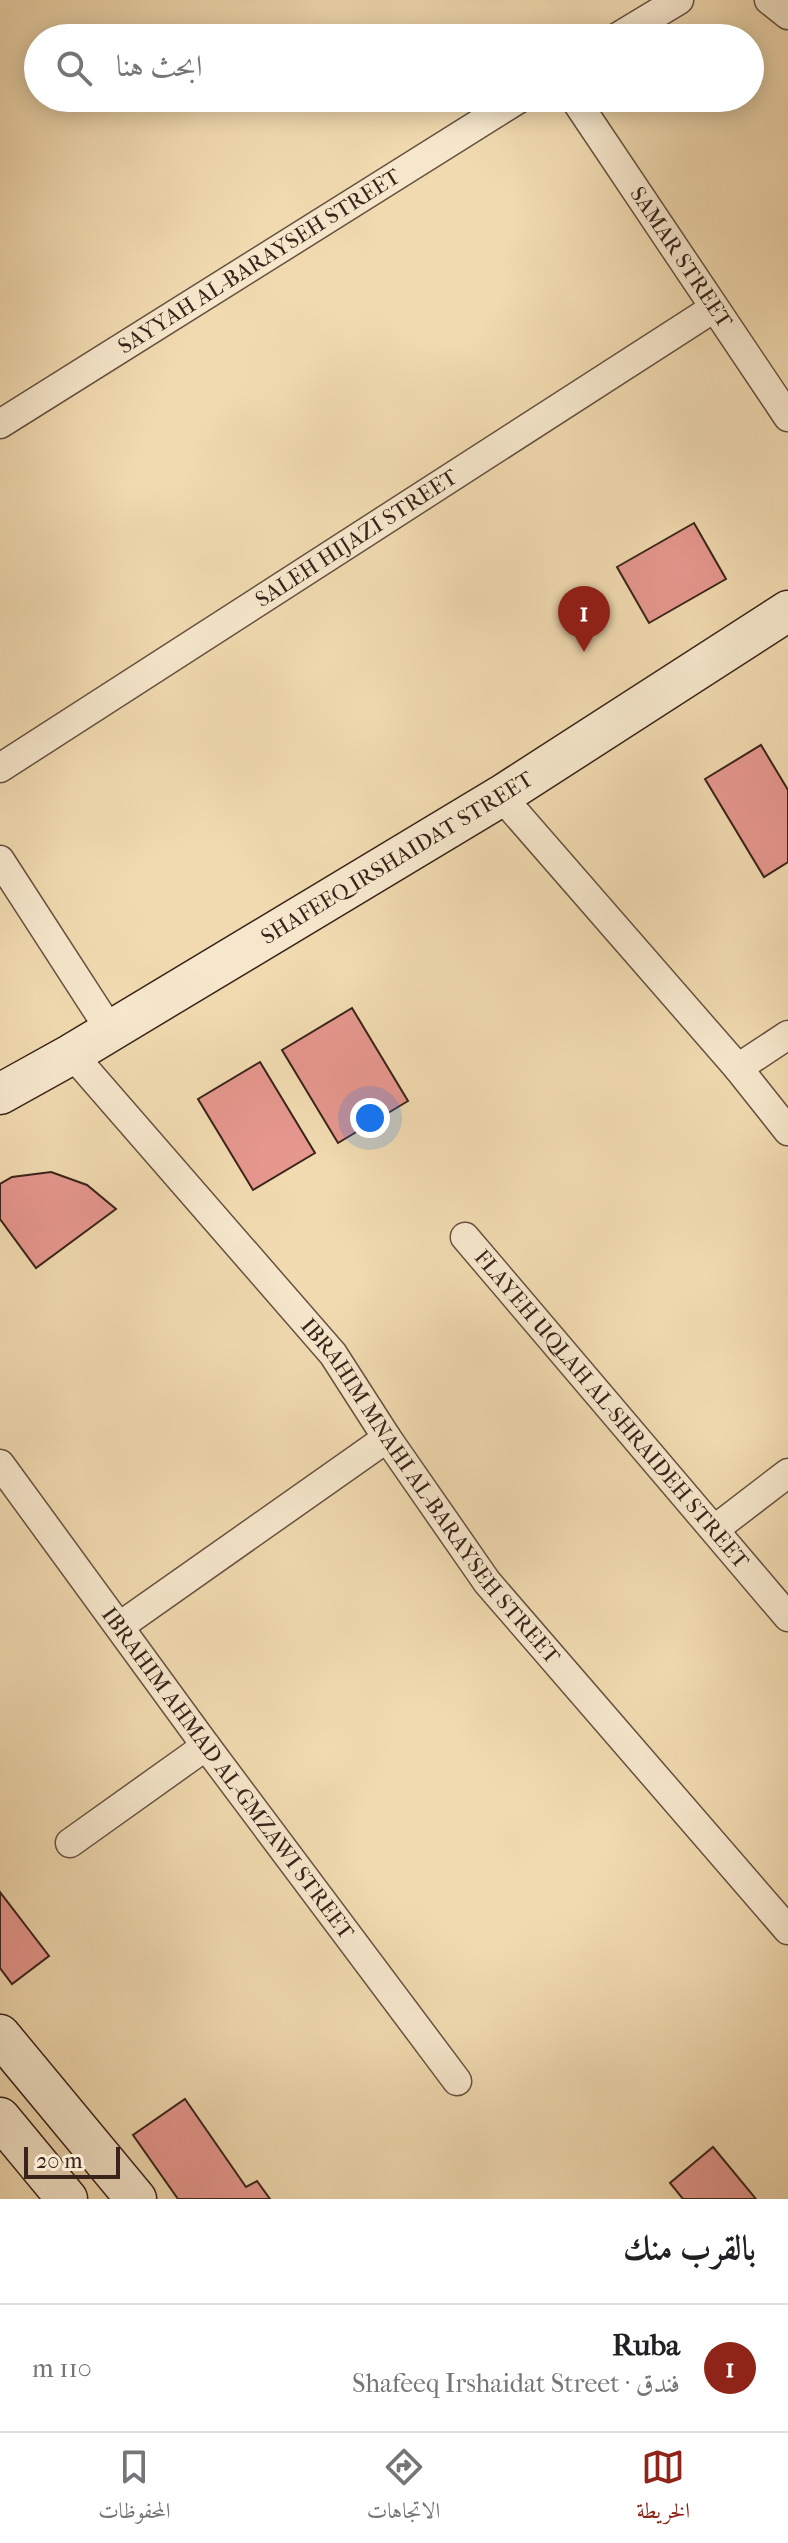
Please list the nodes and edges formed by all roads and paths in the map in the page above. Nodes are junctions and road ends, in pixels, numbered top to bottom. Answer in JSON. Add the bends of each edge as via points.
{"nodes":[{"id":1,"x":679,"y":0,"type":"edge"},
{"id":2,"x":769,"y":0,"type":"edge"},
{"id":3,"x":788,"y":15,"type":"edge"},
{"id":4,"x":639,"y":24,"type":"edge"},
{"id":5,"x":498,"y":112,"type":"edge"},
{"id":6,"x":583,"y":112,"type":"edge"},
{"id":7,"x":714,"y":308,"type":"junction"},
{"id":8,"x":788,"y":417,"type":"edge"},
{"id":9,"x":0,"y":424,"type":"edge"},
{"id":10,"x":788,"y":611,"type":"edge"},
{"id":11,"x":0,"y":768,"type":"edge"},
{"id":12,"x":501,"y":796,"type":"junction"},
{"id":13,"x":0,"y":860,"type":"edge"},
{"id":14,"x":110,"y":1030,"type":"junction"},
{"id":15,"x":788,"y":1035,"type":"edge"},
{"id":16,"x":72,"y":1054,"type":"junction"},
{"id":17,"x":738,"y":1068,"type":"junction"},
{"id":18,"x":7,"y":1081,"type":"edge"},
{"id":19,"x":788,"y":1131,"type":"edge"},
{"id":20,"x":465,"y":1237,"type":"dead end"},
{"id":21,"x":387,"y":1438,"type":"junction"},
{"id":22,"x":0,"y":1464,"type":"edge"},
{"id":23,"x":788,"y":1473,"type":"edge"},
{"id":24,"x":715,"y":1529,"type":"junction"},
{"id":25,"x":788,"y":1617,"type":"edge"},
{"id":26,"x":120,"y":1626,"type":"junction"},
{"id":27,"x":206,"y":1746,"type":"junction"},
{"id":28,"x":70,"y":1843,"type":"dead end"},
{"id":29,"x":788,"y":1930,"type":"edge"},
{"id":30,"x":0,"y":2035,"type":"edge"},
{"id":31,"x":457,"y":2081,"type":"dead end"},
{"id":32,"x":0,"y":2118,"type":"edge"},
{"id":33,"x":67,"y":2199,"type":"edge"},
{"id":34,"x":136,"y":2199,"type":"edge"}],
"edges":[{"from":1,"to":4,"type":"street"},
{"from":2,"to":3,"type":"street"},
{"from":5,"to":9,"type":"street","name":"SAYYAH AL-BARAYSEH STREET"},
{"from":6,"to":7,"type":"street","name":"SAMAR STREET"},
{"from":7,"to":8,"type":"street","name":"SAMAR STREET"},
{"from":7,"to":11,"type":"street","name":"SALEH HIJAZI STREET"},
{"from":10,"to":12,"type":"street","name":"SHAFEEQ IRSHAIDAT STREET"},
{"from":12,"to":14,"type":"street","name":"SHAFEEQ IRSHAIDAT STREET"},
{"from":12,"to":17,"type":"street"},
{"from":13,"to":14,"type":"street"},
{"from":14,"to":16,"type":"street","name":"SHAFEEQ IRSHAIDAT STREET"},
{"from":15,"to":17,"type":"street"},
{"from":16,"to":18,"type":"street","name":"SHAFEEQ IRSHAIDAT STREET"},
{"from":16,"to":21,"type":"street","name":"IBRAHIM MNAHI AL-BARAYSEH STREET","via":[[333,1354]]},
{"from":17,"to":19,"type":"street"},
{"from":20,"to":24,"type":"street","name":"FLAYEH UQLAH AL-SHRAIDEH STREET"},
{"from":21,"to":26,"type":"street"},
{"from":21,"to":29,"type":"street","name":"IBRAHIM MNAHI AL-BARAYSEH STREET","via":[[487,1582]]},
{"from":22,"to":26,"type":"street","name":"IBRAHIM AHMAD AL-GMZAWI STREET"},
{"from":23,"to":24,"type":"street"},
{"from":24,"to":25,"type":"street","name":"FLAYEH UQLAH AL-SHRAIDEH STREET"},
{"from":26,"to":27,"type":"street","name":"IBRAHIM AHMAD AL-GMZAWI STREET"},
{"from":27,"to":28,"type":"street"},
{"from":27,"to":31,"type":"street","name":"IBRAHIM AHMAD AL-GMZAWI STREET"},
{"from":30,"to":34,"type":"street"},
{"from":32,"to":33,"type":"street"}]}
